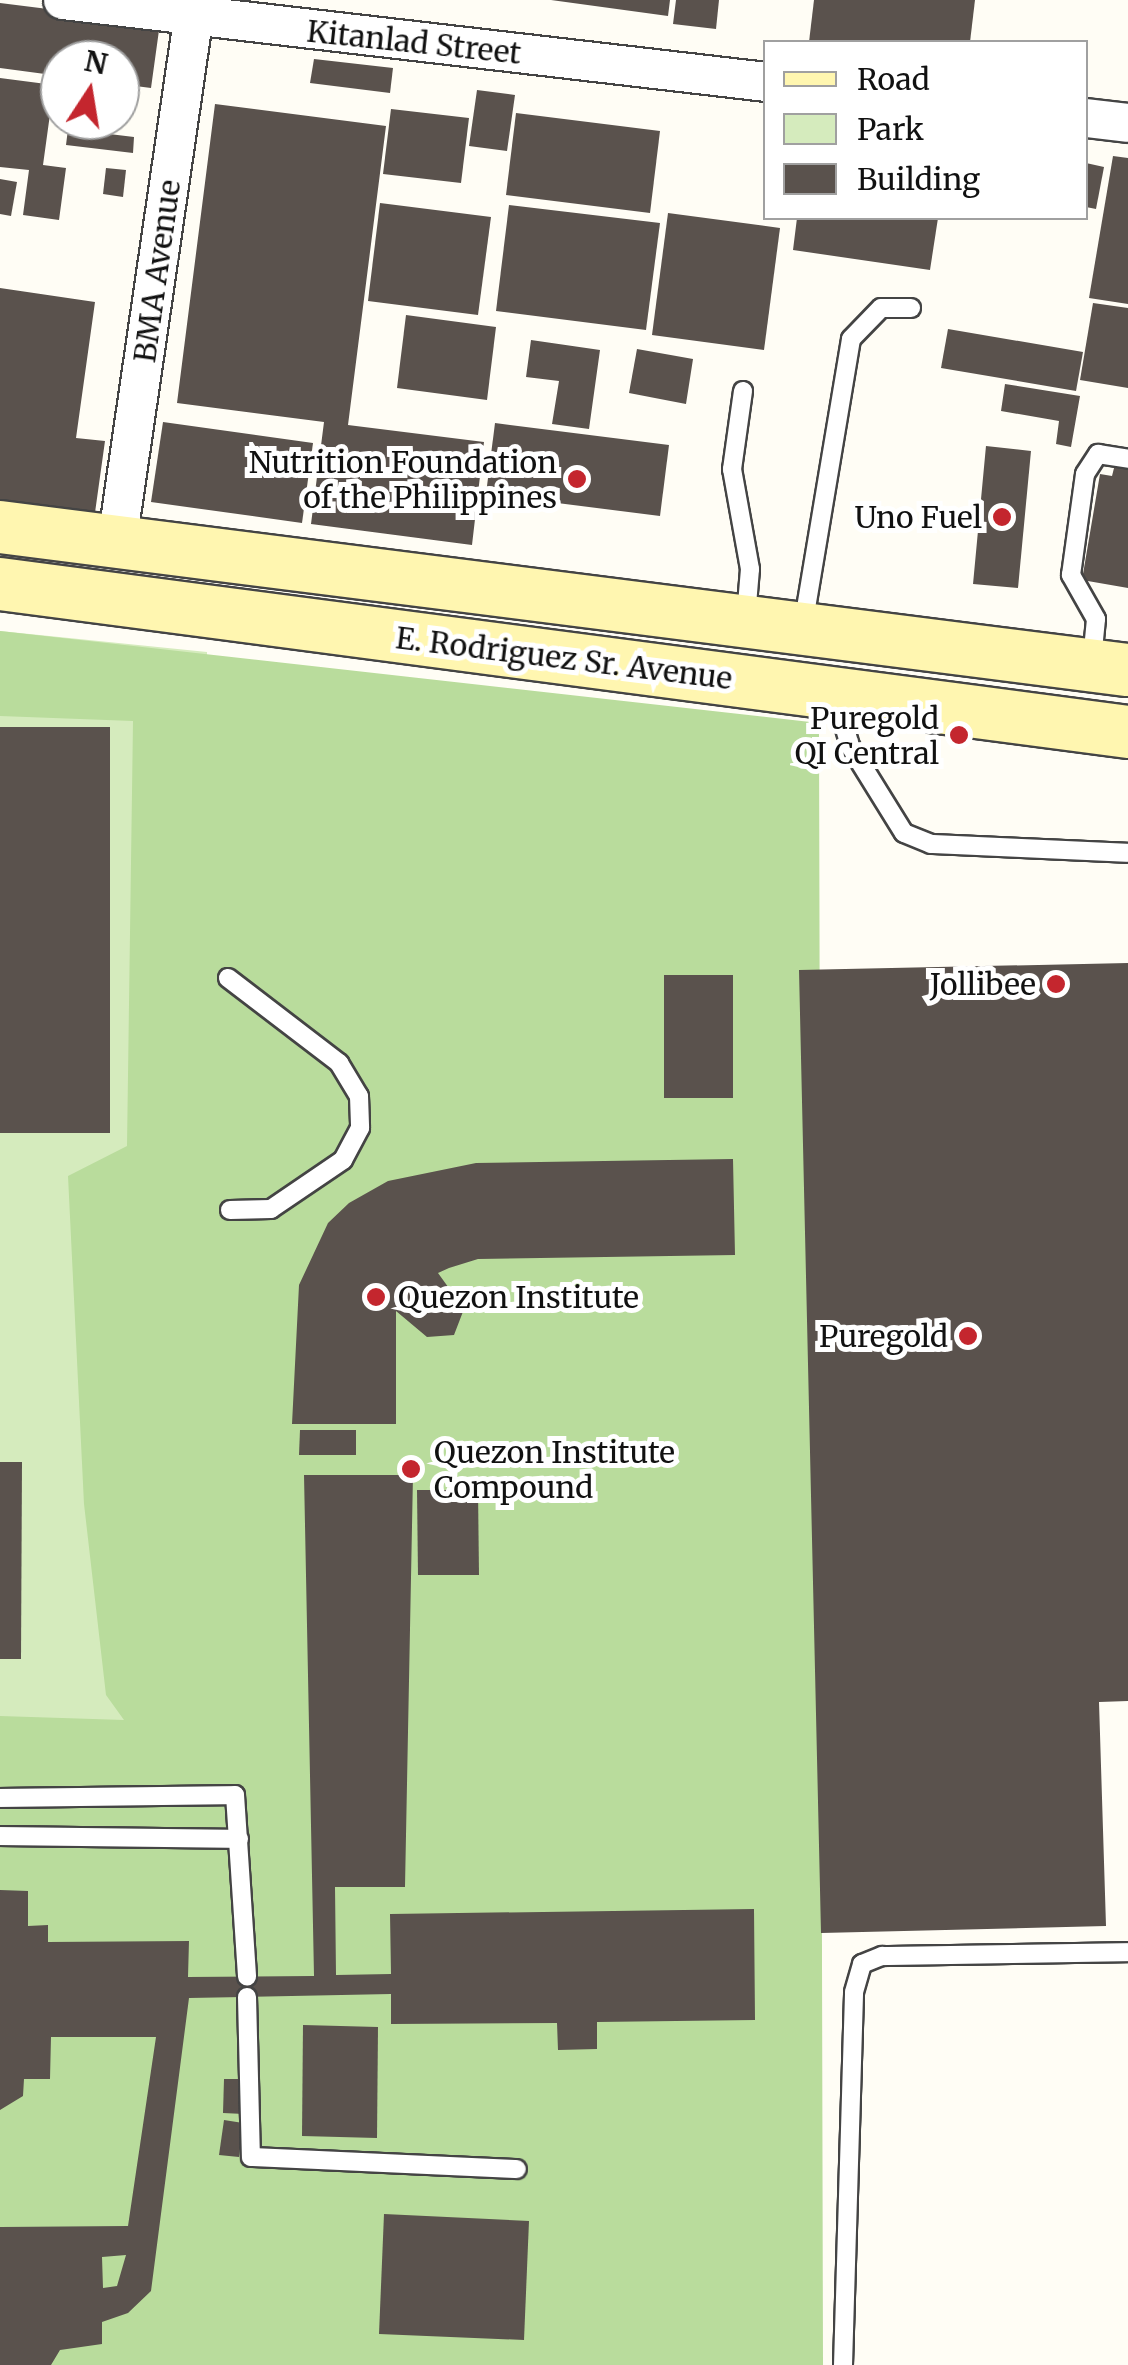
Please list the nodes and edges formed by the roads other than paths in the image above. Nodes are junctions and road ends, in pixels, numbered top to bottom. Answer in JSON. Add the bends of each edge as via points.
{"nodes":[{"id":1,"x":63,"y":0,"type":"edge"},
{"id":2,"x":195,"y":9,"type":"edge"},
{"id":3,"x":763,"y":82,"type":"edge"},
{"id":4,"x":1088,"y":118,"type":"edge"},
{"id":5,"x":1128,"y":123,"type":"edge"},
{"id":6,"x":911,"y":308,"type":"dead end"},
{"id":7,"x":743,"y":391,"type":"dead end"},
{"id":8,"x":1128,"y":459,"type":"edge"},
{"id":9,"x":0,"y":527,"type":"edge"},
{"id":10,"x":118,"y":542,"type":"junction"},
{"id":11,"x":0,"y":584,"type":"edge"},
{"id":12,"x":745,"y":619,"type":"junction"},
{"id":13,"x":803,"y":626,"type":"junction"},
{"id":14,"x":1118,"y":665,"type":"edge"},
{"id":15,"x":836,"y":694,"type":"junction"},
{"id":16,"x":1128,"y":732,"type":"edge"},
{"id":17,"x":1128,"y":853,"type":"edge"},
{"id":18,"x":228,"y":978,"type":"dead end"},
{"id":19,"x":230,"y":1210,"type":"dead end"},
{"id":20,"x":0,"y":1798,"type":"edge"},
{"id":21,"x":0,"y":1836,"type":"edge"},
{"id":22,"x":239,"y":1839,"type":"junction"},
{"id":23,"x":1128,"y":1952,"type":"edge"},
{"id":24,"x":247,"y":1976,"type":"dead end"},
{"id":25,"x":247,"y":1997,"type":"dead end"},
{"id":26,"x":517,"y":2170,"type":"dead end"},
{"id":27,"x":843,"y":2365,"type":"edge"}],
"edges":[{"from":1,"to":2,"type":"street","name":"Kitanlad Street"},
{"from":2,"to":3,"type":"street","name":"Kitanlad Street"},
{"from":2,"to":10,"type":"street","name":"BMA Avenue"},
{"from":4,"to":5,"type":"street"},
{"from":6,"to":13,"type":"lane","via":[[881,308],[850,340]]},
{"from":7,"to":12,"type":"lane","via":[[732,469],[750,569]]},
{"from":8,"to":14,"type":"lane","via":[[1098,454],[1085,474],[1071,575]]},
{"from":9,"to":10,"type":"main road","name":"E. Rodriguez Sr. Avenue"},
{"from":10,"to":12,"type":"main road","name":"E. Rodriguez Sr. Avenue"},
{"from":11,"to":15,"type":"main road","name":"E. Rodriguez Sr. Avenue"},
{"from":12,"to":13,"type":"main road","name":"E. Rodriguez Sr. Avenue"},
{"from":13,"to":14,"type":"main road","name":"E. Rodriguez Sr. Avenue"},
{"from":15,"to":16,"type":"main road","name":"E. Rodriguez Sr. Avenue"},
{"from":15,"to":17,"type":"lane","via":[[850,746],[904,833],[931,844]]},
{"from":18,"to":19,"type":"lane","via":[[339,1063],[360,1096],[360,1128],[344,1160],[271,1209]]},
{"from":20,"to":22,"type":"lane","via":[[235,1795]]},
{"from":21,"to":22,"type":"lane"},
{"from":22,"to":24,"type":"lane"},
{"from":23,"to":27,"type":"lane","via":[[882,1956],[862,1964],[854,1992]]},
{"from":25,"to":26,"type":"lane","via":[[251,2158]]}]}
